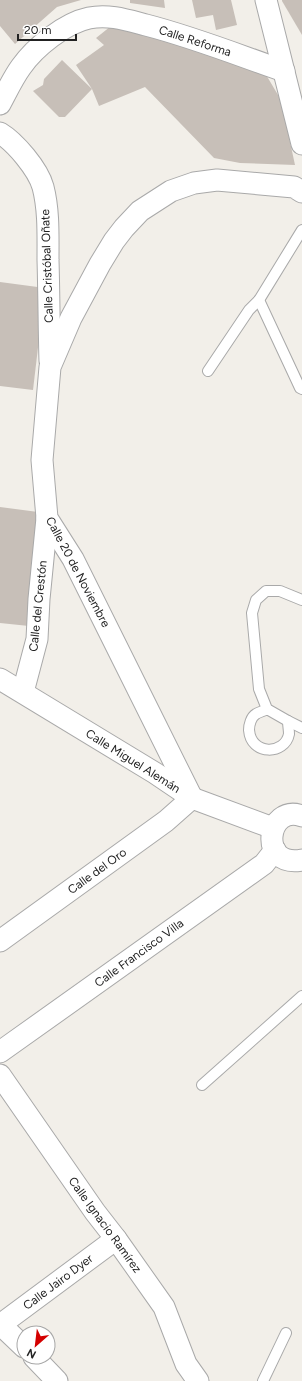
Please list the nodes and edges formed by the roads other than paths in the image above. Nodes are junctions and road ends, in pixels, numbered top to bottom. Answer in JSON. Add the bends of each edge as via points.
{"nodes":[{"id":1,"x":266,"y":0,"type":"edge"},
{"id":2,"x":111,"y":8,"type":"edge"},
{"id":3,"x":284,"y":71,"type":"junction"},
{"id":4,"x":0,"y":104,"type":"edge"},
{"id":5,"x":0,"y":133,"type":"edge"},
{"id":6,"x":302,"y":144,"type":"edge"},
{"id":7,"x":302,"y":192,"type":"edge"},
{"id":8,"x":302,"y":230,"type":"edge"},
{"id":9,"x":259,"y":300,"type":"junction"},
{"id":10,"x":50,"y":367,"type":"junction"},
{"id":11,"x":208,"y":371,"type":"dead end"},
{"id":12,"x":301,"y":391,"type":"edge"},
{"id":13,"x":47,"y":518,"type":"junction"},
{"id":14,"x":302,"y":600,"type":"edge"},
{"id":15,"x":0,"y":679,"type":"edge"},
{"id":16,"x":23,"y":692,"type":"junction"},
{"id":17,"x":268,"y":709,"type":"junction"},
{"id":18,"x":288,"y":721,"type":"junction"},
{"id":19,"x":302,"y":728,"type":"edge"},
{"id":20,"x":192,"y":798,"type":"junction"},
{"id":21,"x":302,"y":816,"type":"edge"},
{"id":22,"x":273,"y":828,"type":"junction"},
{"id":23,"x":275,"y":850,"type":"junction"},
{"id":24,"x":301,"y":864,"type":"edge"},
{"id":25,"x":0,"y":941,"type":"edge"},
{"id":26,"x":302,"y":996,"type":"edge"},
{"id":27,"x":0,"y":1052,"type":"edge"},
{"id":28,"x":0,"y":1075,"type":"edge"},
{"id":29,"x":202,"y":1085,"type":"dead end"},
{"id":30,"x":116,"y":1239,"type":"junction"},
{"id":31,"x":0,"y":1324,"type":"edge"},
{"id":32,"x":286,"y":1333,"type":"dead end"},
{"id":33,"x":16,"y":1339,"type":"edge"},
{"id":34,"x":42,"y":1365,"type":"edge"},
{"id":35,"x":57,"y":1381,"type":"edge"},
{"id":36,"x":198,"y":1381,"type":"edge"},
{"id":37,"x":263,"y":1381,"type":"edge"}],
"edges":[{"from":1,"to":3,"type":"street"},
{"from":2,"to":3,"type":"street","name":"Calle Reforma"},
{"from":2,"to":4,"type":"street","name":"Calle Reforma","via":[[69,26],[49,38],[21,66]]},
{"from":3,"to":6,"type":"street"},
{"from":5,"to":10,"type":"street","name":"Calle Cristóbal Oñate","via":[[9,138],[43,186],[48,219]]},
{"from":7,"to":10,"type":"street","name":"Calle 20 de Noviembre","via":[[294,187],[217,180],[194,183],[171,191],[140,211],[119,234],[100,264],[71,318]]},
{"from":8,"to":9,"type":"lane"},
{"from":9,"to":11,"type":"lane","via":[[249,310]]},
{"from":9,"to":12,"type":"lane"},
{"from":10,"to":13,"type":"street","name":"Calle 20 de Noviembre","via":[[42,460]]},
{"from":13,"to":16,"type":"street","name":"Calle del Crestón","via":[[37,639]]},
{"from":13,"to":20,"type":"street","name":"Calle 20 de Noviembre","via":[[73,559]]},
{"from":14,"to":17,"type":"lane","via":[[280,591],[266,591],[256,600],[252,613],[259,689]]},
{"from":15,"to":16,"type":"street","name":"Calle Miguel Alemán"},
{"from":16,"to":20,"type":"street","name":"Calle Miguel Alemán"},
{"from":17,"to":18,"type":"lane"},
{"from":17,"to":18,"type":"lane","via":[[255,714],[249,725],[250,738],[258,748],[271,750],[283,745],[289,734]]},
{"from":18,"to":19,"type":"lane"},
{"from":20,"to":22,"type":"street","name":"Calle Miguel Alemán"},
{"from":20,"to":25,"type":"street","name":"Calle del Oro","via":[[166,821]]},
{"from":21,"to":22,"type":"street","via":[[291,814],[277,822]]},
{"from":22,"to":23,"type":"street","via":[[271,835]]},
{"from":23,"to":24,"type":"street","via":[[287,860]]},
{"from":23,"to":27,"type":"street","name":"Calle Francisco Villa","via":[[264,864]]},
{"from":26,"to":29,"type":"lane"},
{"from":28,"to":30,"type":"street","name":"Calle Ignacio Ramírez"},
{"from":30,"to":31,"type":"street","name":"Calle Jairo Dyer"},
{"from":30,"to":36,"type":"street","name":"Calle Ignacio Ramírez","via":[[164,1307],[186,1364]]},
{"from":31,"to":33,"type":"street"},
{"from":32,"to":37,"type":"lane"},
{"from":34,"to":35,"type":"street"}]}
